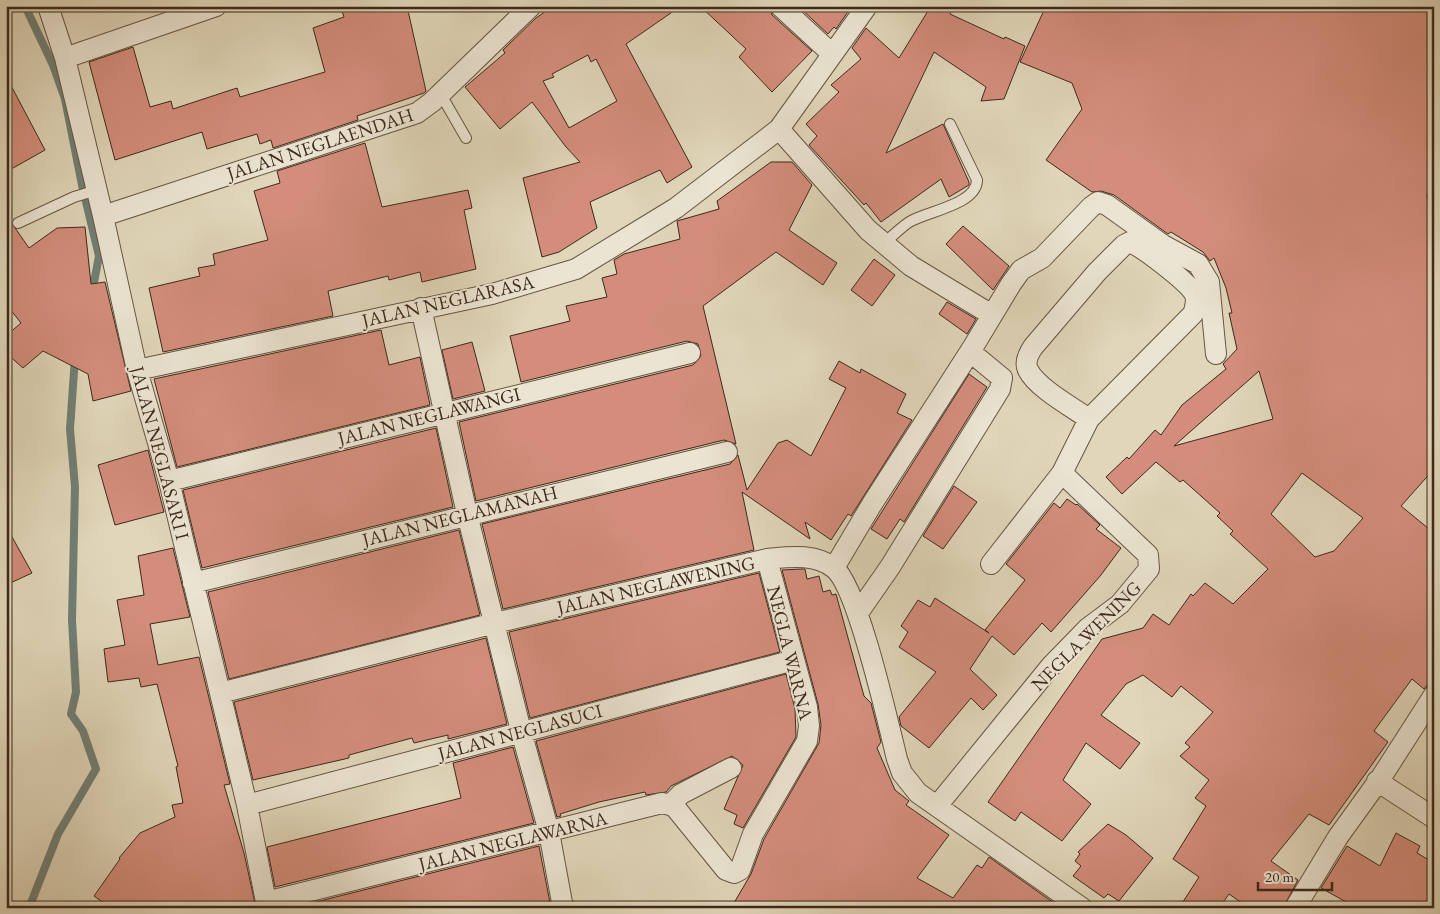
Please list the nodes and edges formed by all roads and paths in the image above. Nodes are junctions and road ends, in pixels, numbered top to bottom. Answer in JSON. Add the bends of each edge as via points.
{"nodes":[{"id":1,"x":48,"y":6,"type":"edge"},
{"id":2,"x":216,"y":6,"type":"edge"},
{"id":3,"x":531,"y":6,"type":"edge"},
{"id":4,"x":780,"y":6,"type":"edge"},
{"id":5,"x":867,"y":6,"type":"edge"},
{"id":6,"x":831,"y":53,"type":"junction"},
{"id":7,"x":65,"y":58,"type":"junction"},
{"id":8,"x":440,"y":93,"type":"junction"},
{"id":9,"x":950,"y":124,"type":"dead end"},
{"id":10,"x":778,"y":129,"type":"junction"},
{"id":11,"x":466,"y":138,"type":"dead end"},
{"id":12,"x":92,"y":191,"type":"junction"},
{"id":13,"x":103,"y":216,"type":"junction"},
{"id":14,"x":18,"y":223,"type":"dead end"},
{"id":15,"x":884,"y":243,"type":"junction"},
{"id":16,"x":421,"y":308,"type":"junction"},
{"id":17,"x":992,"y":315,"type":"junction"},
{"id":18,"x":690,"y":353,"type":"dead end"},
{"id":19,"x":1216,"y":354,"type":"dead end"},
{"id":20,"x":979,"y":359,"type":"dead end"},
{"id":21,"x":137,"y":370,"type":"junction"},
{"id":22,"x":445,"y":412,"type":"junction"},
{"id":23,"x":1089,"y":419,"type":"junction"},
{"id":24,"x":728,"y":452,"type":"dead end"},
{"id":25,"x":1062,"y":473,"type":"junction"},
{"id":26,"x":169,"y":481,"type":"junction"},
{"id":27,"x":466,"y":514,"type":"junction"},
{"id":28,"x":767,"y":559,"type":"junction"},
{"id":29,"x":991,"y":564,"type":"dead end"},
{"id":30,"x":834,"y":568,"type":"junction"},
{"id":31,"x":193,"y":583,"type":"junction"},
{"id":32,"x":858,"y":613,"type":"junction"},
{"id":33,"x":494,"y":623,"type":"junction"},
{"id":34,"x":794,"y":660,"type":"junction"},
{"id":35,"x":220,"y":693,"type":"junction"},
{"id":36,"x":1434,"y":695,"type":"edge"},
{"id":37,"x":521,"y":731,"type":"junction"},
{"id":38,"x":732,"y":768,"type":"dead end"},
{"id":39,"x":1377,"y":781,"type":"junction"},
{"id":40,"x":671,"y":804,"type":"junction"},
{"id":41,"x":247,"y":805,"type":"junction"},
{"id":42,"x":937,"y":806,"type":"junction"},
{"id":43,"x":1434,"y":818,"type":"edge"},
{"id":44,"x":549,"y":832,"type":"junction"},
{"id":45,"x":267,"y":905,"type":"edge"},
{"id":46,"x":563,"y":908,"type":"edge"},
{"id":47,"x":1082,"y":908,"type":"edge"},
{"id":48,"x":1296,"y":908,"type":"edge"}],
"edges":[{"from":1,"to":7,"type":"street","name":"JALAN NEGLASARI I"},
{"from":2,"to":7,"type":"street"},
{"from":3,"to":8,"type":"street","name":"JALAN NEGLAENDAH"},
{"from":4,"to":6,"type":"street"},
{"from":5,"to":6,"type":"street","name":"JALAN NEGLARASA"},
{"from":6,"to":10,"type":"street","name":"JALAN NEGLARASA"},
{"from":7,"to":12,"type":"street","name":"JALAN NEGLASARI I"},
{"from":8,"to":11,"type":"lane"},
{"from":8,"to":13,"type":"street","name":"JALAN NEGLAENDAH","via":[[417,113]]},
{"from":9,"to":15,"type":"lane","via":[[977,180],[977,188],[944,209],[911,221]]},
{"from":10,"to":15,"type":"street","via":[[868,230]]},
{"from":10,"to":16,"type":"street","name":"JALAN NEGLARASA","via":[[676,208],[576,269],[492,294]]},
{"from":12,"to":13,"type":"street","name":"JALAN NEGLASARI I"},
{"from":12,"to":14,"type":"lane"},
{"from":13,"to":21,"type":"street","name":"JALAN NEGLASARI I"},
{"from":15,"to":17,"type":"street","via":[[911,266]]},
{"from":16,"to":21,"type":"street","name":"JALAN NEGLARASA"},
{"from":16,"to":22,"type":"street"},
{"from":17,"to":19,"type":"street","via":[[1021,270],[1042,258],[1098,202],[1198,264],[1209,282]]},
{"from":17,"to":30,"type":"street"},
{"from":18,"to":22,"type":"street","name":"JALAN NEGLAWANGI"},
{"from":20,"to":32,"type":"street","via":[[1002,378],[1000,389]]},
{"from":21,"to":26,"type":"street","name":"JALAN NEGLASARI I"},
{"from":22,"to":26,"type":"street","name":"JALAN NEGLAWANGI"},
{"from":22,"to":27,"type":"street"},
{"from":23,"to":23,"type":"street","via":[[1195,309],[1196,296],[1191,288],[1130,242],[1096,272],[1033,347],[1027,360],[1028,370],[1043,386]]},
{"from":23,"to":25,"type":"street"},
{"from":24,"to":27,"type":"street","name":"JALAN NEGLAMANAH"},
{"from":25,"to":29,"type":"street"},
{"from":25,"to":42,"type":"street","name":"NEGLA WENING","via":[[1148,555],[1149,569],[1120,604],[1088,628],[1051,666]]},
{"from":26,"to":31,"type":"street","name":"JALAN NEGLASARI I"},
{"from":27,"to":31,"type":"street","name":"JALAN NEGLAMANAH"},
{"from":27,"to":33,"type":"street"},
{"from":28,"to":30,"type":"street","name":"JALAN NEGLAWENING","via":[[813,559]]},
{"from":28,"to":33,"type":"street","name":"JALAN NEGLAWENING"},
{"from":28,"to":34,"type":"street","name":"NEGLA WARNA"},
{"from":30,"to":32,"type":"street"},
{"from":31,"to":35,"type":"street","name":"JALAN NEGLASARI I"},
{"from":32,"to":42,"type":"street","via":[[902,773],[918,793]]},
{"from":33,"to":35,"type":"street","name":"JALAN NEGLAWENING"},
{"from":33,"to":37,"type":"street"},
{"from":34,"to":37,"type":"street","name":"JALAN NEGLASUCI"},
{"from":34,"to":40,"type":"street","name":"NEGLA WARNA","via":[[807,707],[807,741],[753,834],[740,870],[726,870]]},
{"from":35,"to":41,"type":"street","name":"JALAN NEGLASARI I"},
{"from":36,"to":39,"type":"street"},
{"from":37,"to":41,"type":"street","name":"JALAN NEGLASUCI"},
{"from":37,"to":44,"type":"street"},
{"from":38,"to":40,"type":"street","via":[[681,794]]},
{"from":39,"to":43,"type":"street"},
{"from":39,"to":48,"type":"street","via":[[1338,837]]},
{"from":40,"to":44,"type":"street","name":"JALAN NEGLAWARNA","via":[[662,803]]},
{"from":41,"to":45,"type":"street","name":"JALAN NEGLASARI I"},
{"from":42,"to":47,"type":"street"},
{"from":44,"to":45,"type":"street","name":"JALAN NEGLAWARNA"},
{"from":44,"to":46,"type":"street"}]}
